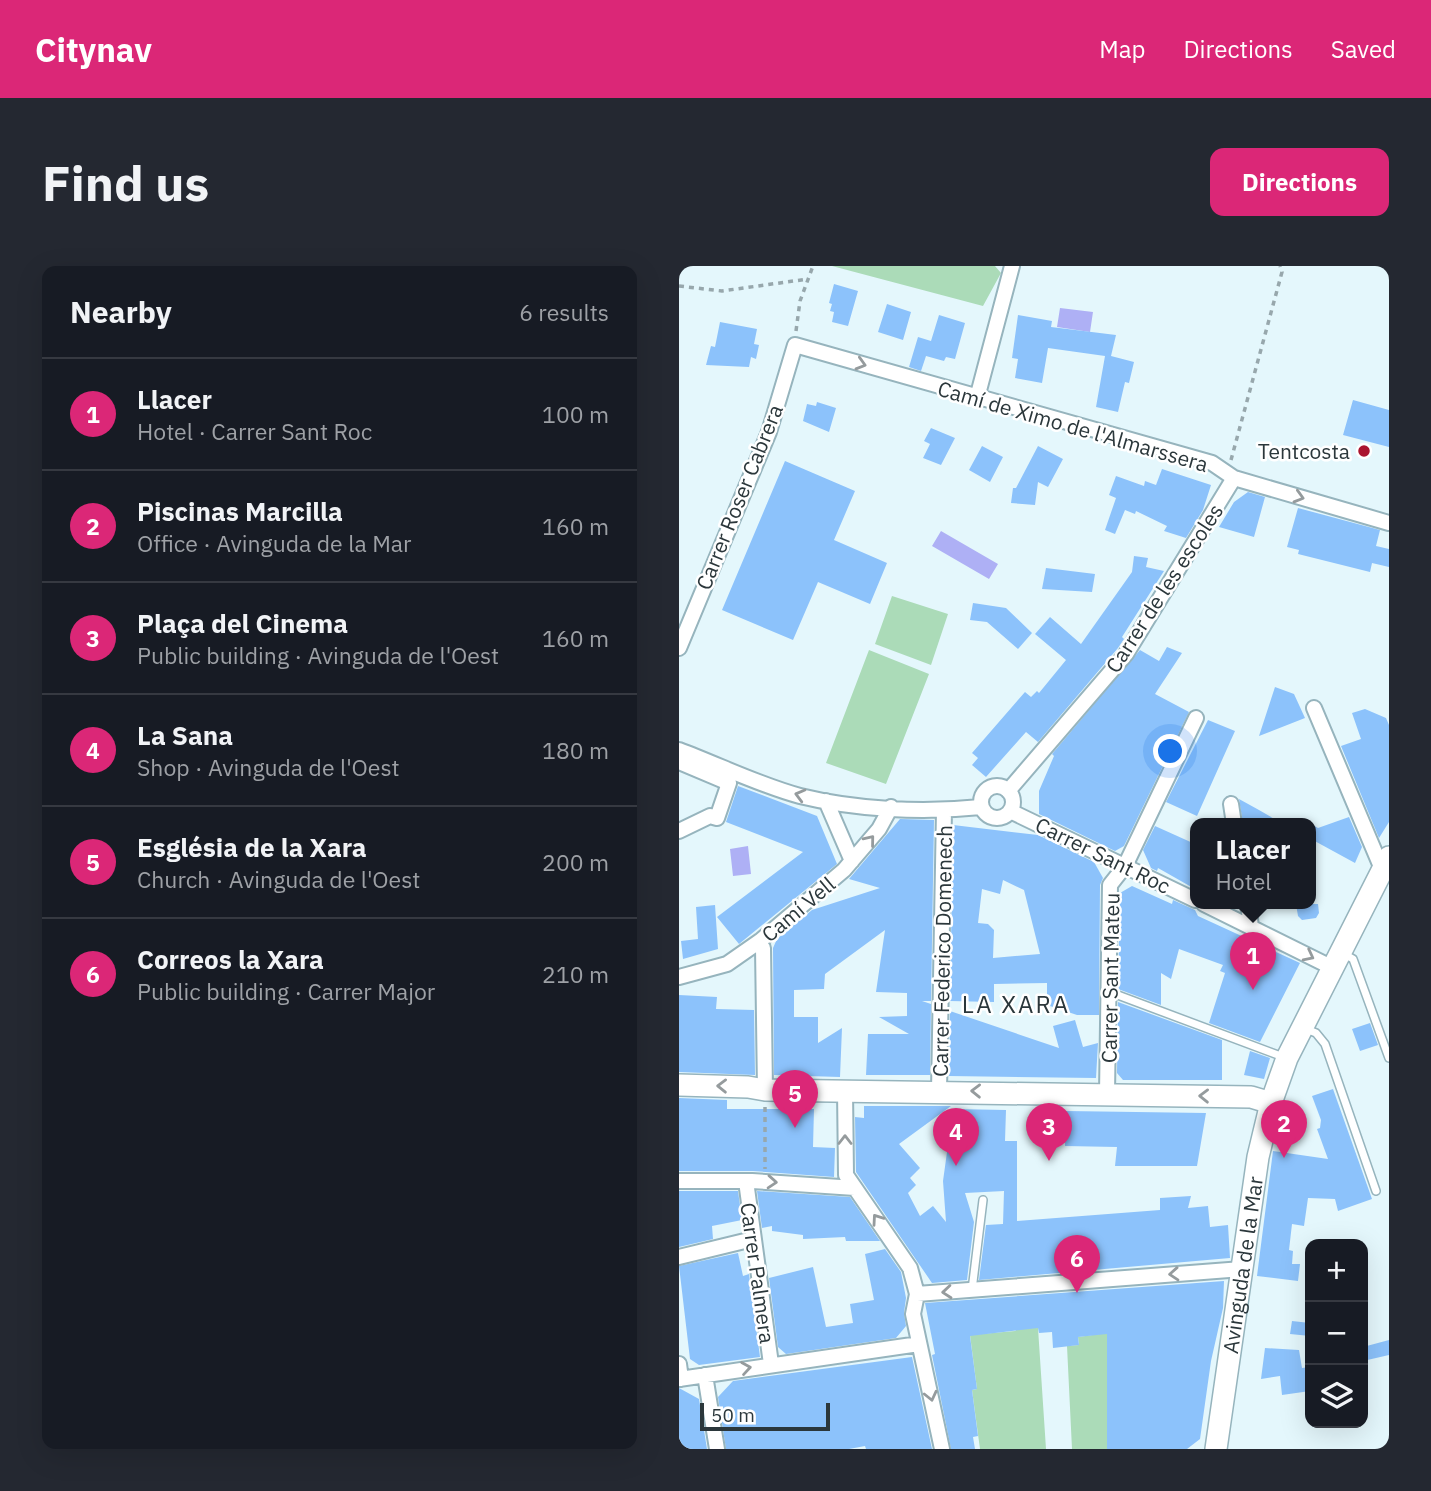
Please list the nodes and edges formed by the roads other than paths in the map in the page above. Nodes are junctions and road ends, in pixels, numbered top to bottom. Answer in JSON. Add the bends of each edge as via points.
{"nodes":[{"id":1,"x":1012,"y":266,"type":"edge"},
{"id":2,"x":795,"y":345,"type":"joint"},
{"id":3,"x":978,"y":398,"type":"junction"},
{"id":4,"x":1230,"y":476,"type":"junction"},
{"id":5,"x":1389,"y":523,"type":"edge"},
{"id":6,"x":679,"y":648,"type":"edge"},
{"id":7,"x":1314,"y":708,"type":"dead end"},
{"id":8,"x":1196,"y":718,"type":"dead end"},
{"id":9,"x":679,"y":750,"type":"edge"},
{"id":10,"x":679,"y":762,"type":"edge"},
{"id":11,"x":1008,"y":791,"type":"junction"},
{"id":12,"x":826,"y":801,"type":"junction"},
{"id":13,"x":1231,"y":804,"type":"dead end"},
{"id":14,"x":891,"y":807,"type":"junction"},
{"id":15,"x":981,"y":807,"type":"junction"},
{"id":16,"x":944,"y":810,"type":"junction"},
{"id":17,"x":1010,"y":811,"type":"junction"},
{"id":18,"x":1233,"y":818,"type":"edge"},
{"id":19,"x":679,"y":831,"type":"edge"},
{"id":20,"x":852,"y":861,"type":"junction"},
{"id":21,"x":1386,"y":863,"type":"edge"},
{"id":22,"x":1125,"y":866,"type":"junction"},
{"id":23,"x":1190,"y":898,"type":"edge"},
{"id":24,"x":1213,"y":909,"type":"edge"},
{"id":25,"x":1249,"y":909,"type":"edge"},
{"id":26,"x":1251,"y":927,"type":"junction"},
{"id":27,"x":763,"y":948,"type":"dead end"},
{"id":28,"x":1335,"y":959,"type":"junction"},
{"id":29,"x":679,"y":977,"type":"edge"},
{"id":30,"x":1108,"y":991,"type":"junction"},
{"id":31,"x":1302,"y":1027,"type":"junction"},
{"id":32,"x":1287,"y":1058,"type":"junction"},
{"id":33,"x":1389,"y":1058,"type":"edge"},
{"id":34,"x":679,"y":1085,"type":"edge"},
{"id":35,"x":765,"y":1090,"type":"junction"},
{"id":36,"x":845,"y":1090,"type":"junction"},
{"id":37,"x":939,"y":1091,"type":"junction"},
{"id":38,"x":1107,"y":1094,"type":"junction"},
{"id":39,"x":1271,"y":1103,"type":"junction"},
{"id":40,"x":679,"y":1181,"type":"edge"},
{"id":41,"x":745,"y":1181,"type":"junction"},
{"id":42,"x":855,"y":1188,"type":"junction"},
{"id":43,"x":1376,"y":1191,"type":"dead end"},
{"id":44,"x":983,"y":1200,"type":"dead end"},
{"id":45,"x":753,"y":1238,"type":"junction"},
{"id":46,"x":679,"y":1257,"type":"edge"},
{"id":47,"x":1242,"y":1269,"type":"junction"},
{"id":48,"x":971,"y":1290,"type":"junction"},
{"id":49,"x":917,"y":1294,"type":"junction"},
{"id":50,"x":919,"y":1344,"type":"junction"},
{"id":51,"x":679,"y":1364,"type":"edge"},
{"id":52,"x":771,"y":1364,"type":"junction"},
{"id":53,"x":705,"y":1375,"type":"junction"},
{"id":54,"x":680,"y":1379,"type":"edge"},
{"id":55,"x":717,"y":1449,"type":"edge"},
{"id":56,"x":942,"y":1449,"type":"edge"},
{"id":57,"x":1216,"y":1449,"type":"edge"}],
"edges":[{"from":1,"to":3,"type":"street"},
{"from":2,"to":3,"type":"street","name":"Camí de Ximo de l'Almarssera","one_way":true},
{"from":2,"to":6,"type":"street","name":"Carrer Roser Cabrera","via":[[769,432]]},
{"from":3,"to":4,"type":"street","name":"Camí de Ximo de l'Almarssera","via":[[1212,463]]},
{"from":4,"to":5,"type":"street","name":"Camí de Ximo de l'Almarssera","one_way":true},
{"from":4,"to":11,"type":"street","name":"Carrer de les escoles","via":[[1126,654]]},
{"from":7,"to":21,"type":"street"},
{"from":8,"to":22,"type":"street","name":"Carrer Sant Mateu"},
{"from":12,"to":9,"type":"street","one_way":true,"via":[[798,795]]},
{"from":10,"to":19,"type":"street","via":[[729,783],[717,818],[710,816]]},
{"from":11,"to":15,"type":"street","via":[[999,786],[989,788]]},
{"from":11,"to":17,"type":"street","via":[[1013,801]]},
{"from":12,"to":14,"type":"street"},
{"from":12,"to":20,"type":"street"},
{"from":13,"to":18,"type":"street"},
{"from":14,"to":16,"type":"street"},
{"from":20,"to":14,"type":"street","name":"Camí Vell","one_way":true},
{"from":15,"to":16,"type":"street"},
{"from":15,"to":17,"type":"street","via":[[997,818]]},
{"from":16,"to":37,"type":"street","name":"Carrer Federico Domenech"},
{"from":17,"to":22,"type":"street","name":"Carrer Sant Roc"},
{"from":20,"to":29,"type":"street","name":"Camí Vell","via":[[824,890],[740,956]]},
{"from":21,"to":28,"type":"main road","name":"Avinguda de la Mar"},
{"from":22,"to":23,"type":"street","name":"Carrer Sant Roc"},
{"from":22,"to":30,"type":"street","name":"Carrer Sant Mateu","via":[[1110,885]]},
{"from":24,"to":26,"type":"street"},
{"from":25,"to":26,"type":"street"},
{"from":26,"to":28,"type":"street","one_way":true},
{"from":27,"to":35,"type":"street"},
{"from":28,"to":31,"type":"main road","name":"Avinguda de la Mar"},
{"from":28,"to":33,"type":"lane","via":[[1353,958]]},
{"from":30,"to":32,"type":"lane"},
{"from":30,"to":38,"type":"street","name":"Carrer Sant Mateu"},
{"from":31,"to":32,"type":"main road","name":"Avinguda de la Mar"},
{"from":31,"to":43,"type":"lane","via":[[1325,1044]]},
{"from":32,"to":39,"type":"main road","name":"Avinguda de la Mar"},
{"from":35,"to":34,"type":"main road","one_way":true},
{"from":35,"to":36,"type":"main road"},
{"from":36,"to":37,"type":"main road"},
{"from":42,"to":36,"type":"street","one_way":true,"via":[[845,1170]]},
{"from":38,"to":37,"type":"main road","one_way":true},
{"from":39,"to":38,"type":"main road","one_way":true,"via":[[1251,1097]]},
{"from":39,"to":47,"type":"main road","name":"Avinguda de la Mar","via":[[1258,1157]]},
{"from":40,"to":41,"type":"street"},
{"from":41,"to":42,"type":"street","one_way":true},
{"from":41,"to":45,"type":"street","name":"Carrer Palmera"},
{"from":49,"to":42,"type":"street","one_way":true,"via":[[907,1263]]},
{"from":44,"to":48,"type":"lane"},
{"from":45,"to":46,"type":"street"},
{"from":45,"to":52,"type":"street","name":"Carrer Palmera"},
{"from":47,"to":48,"type":"street","one_way":true},
{"from":47,"to":57,"type":"main road","name":"Avinguda de la Mar"},
{"from":48,"to":49,"type":"street","one_way":true},
{"from":49,"to":50,"type":"street","via":[[913,1314]]},
{"from":50,"to":52,"type":"street"},
{"from":50,"to":56,"type":"street","one_way":true},
{"from":51,"to":54,"type":"street"},
{"from":53,"to":52,"type":"street","one_way":true},
{"from":53,"to":54,"type":"street"},
{"from":53,"to":55,"type":"street"}]}
